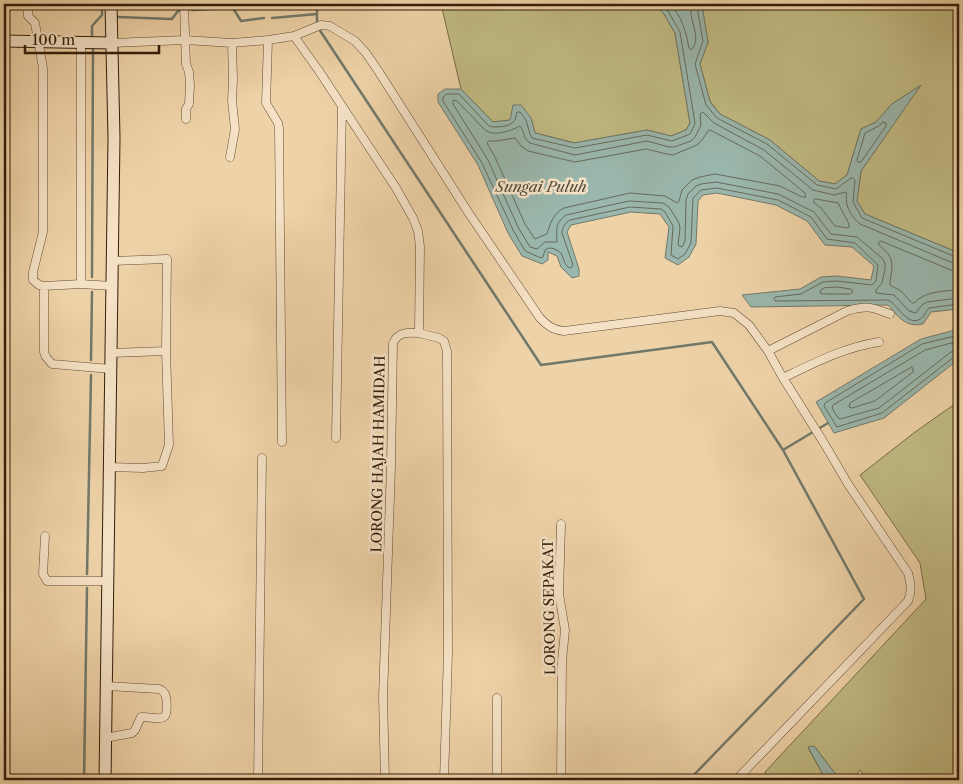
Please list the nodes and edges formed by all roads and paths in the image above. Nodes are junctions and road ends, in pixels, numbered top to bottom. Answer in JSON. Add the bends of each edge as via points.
{"nodes":[{"id":1,"x":28,"y":4,"type":"edge"},
{"id":2,"x":111,"y":4,"type":"edge"},
{"id":3,"x":184,"y":4,"type":"edge"},
{"id":4,"x":294,"y":36,"type":"junction"},
{"id":5,"x":185,"y":40,"type":"junction"},
{"id":6,"x":268,"y":40,"type":"junction"},
{"id":7,"x":4,"y":41,"type":"edge"},
{"id":8,"x":38,"y":41,"type":"junction"},
{"id":9,"x":81,"y":42,"type":"junction"},
{"id":10,"x":112,"y":43,"type":"junction"},
{"id":11,"x":232,"y":43,"type":"junction"},
{"id":12,"x":342,"y":107,"type":"junction"},
{"id":13,"x":186,"y":119,"type":"dead end"},
{"id":14,"x":230,"y":157,"type":"dead end"},
{"id":15,"x":112,"y":261,"type":"junction"},
{"id":16,"x":81,"y":284,"type":"junction"},
{"id":17,"x":44,"y":286,"type":"junction"},
{"id":18,"x":112,"y":286,"type":"junction"},
{"id":19,"x":890,"y":314,"type":"dead end"},
{"id":20,"x":419,"y":333,"type":"junction"},
{"id":21,"x":879,"y":342,"type":"dead end"},
{"id":22,"x":166,"y":351,"type":"junction"},
{"id":23,"x":768,"y":352,"type":"junction"},
{"id":24,"x":111,"y":353,"type":"junction"},
{"id":25,"x":110,"y":369,"type":"junction"},
{"id":26,"x":783,"y":378,"type":"junction"},
{"id":27,"x":336,"y":438,"type":"dead end"},
{"id":28,"x":282,"y":442,"type":"dead end"},
{"id":29,"x":262,"y":458,"type":"dead end"},
{"id":30,"x":109,"y":467,"type":"junction"},
{"id":31,"x":561,"y":524,"type":"dead end"},
{"id":32,"x":45,"y":536,"type":"dead end"},
{"id":33,"x":108,"y":581,"type":"junction"},
{"id":34,"x":106,"y":686,"type":"junction"},
{"id":35,"x":498,"y":698,"type":"dead end"},
{"id":36,"x":105,"y":738,"type":"junction"},
{"id":37,"x":104,"y":780,"type":"edge"},
{"id":38,"x":258,"y":780,"type":"edge"},
{"id":39,"x":385,"y":780,"type":"edge"},
{"id":40,"x":444,"y":780,"type":"edge"},
{"id":41,"x":497,"y":780,"type":"edge"},
{"id":42,"x":561,"y":780,"type":"edge"},
{"id":43,"x":736,"y":780,"type":"edge"}],
"edges":[{"from":1,"to":8,"type":"street","via":[[28,16],[35,23]]},
{"from":2,"to":10,"type":"street"},
{"from":3,"to":5,"type":"street"},
{"from":4,"to":6,"type":"street"},
{"from":4,"to":12,"type":"street"},
{"from":4,"to":23,"type":"street","via":[[321,25],[330,26],[355,41],[366,53],[474,220],[548,326],[564,332],[720,311],[734,313],[742,319]]},
{"from":5,"to":10,"type":"street"},
{"from":5,"to":11,"type":"street"},
{"from":5,"to":13,"type":"street","via":[[190,85]]},
{"from":6,"to":11,"type":"street"},
{"from":6,"to":28,"type":"street","via":[[266,103],[278,123]]},
{"from":7,"to":8,"type":"street"},
{"from":8,"to":9,"type":"street"},
{"from":8,"to":17,"type":"street","via":[[43,68],[43,232],[33,280]]},
{"from":9,"to":10,"type":"street"},
{"from":9,"to":16,"type":"street"},
{"from":10,"to":15,"type":"street"},
{"from":11,"to":14,"type":"street","via":[[235,129]]},
{"from":12,"to":20,"type":"street","via":[[396,188],[418,232]]},
{"from":12,"to":27,"type":"street"},
{"from":15,"to":18,"type":"street"},
{"from":15,"to":22,"type":"street","via":[[167,259]]},
{"from":16,"to":17,"type":"street"},
{"from":16,"to":18,"type":"street"},
{"from":17,"to":25,"type":"street","via":[[46,358],[52,364]]},
{"from":18,"to":24,"type":"street"},
{"from":19,"to":23,"type":"street","via":[[874,308],[856,308]]},
{"from":20,"to":39,"type":"street","name":"LORONG HAJAH HAMIDAH","via":[[400,334],[393,343],[383,698]]},
{"from":20,"to":40,"type":"street","via":[[444,341],[447,352],[448,653]]},
{"from":21,"to":26,"type":"street","via":[[825,357]]},
{"from":22,"to":24,"type":"street"},
{"from":22,"to":30,"type":"street","via":[[169,445],[162,466]]},
{"from":23,"to":26,"type":"street"},
{"from":24,"to":25,"type":"street"},
{"from":25,"to":30,"type":"street"},
{"from":26,"to":43,"type":"street","via":[[908,573],[911,593],[908,601]]},
{"from":29,"to":38,"type":"street"},
{"from":30,"to":33,"type":"street"},
{"from":31,"to":42,"type":"street","name":"LORONG SEPAKAT","via":[[559,594],[564,630]]},
{"from":32,"to":33,"type":"street","via":[[44,574],[47,581]]},
{"from":33,"to":34,"type":"street"},
{"from":34,"to":36,"type":"street"},
{"from":34,"to":36,"type":"street","via":[[159,689],[166,696],[167,714],[161,718],[141,717],[132,733]]},
{"from":35,"to":41,"type":"street"},
{"from":36,"to":37,"type":"street"}]}
